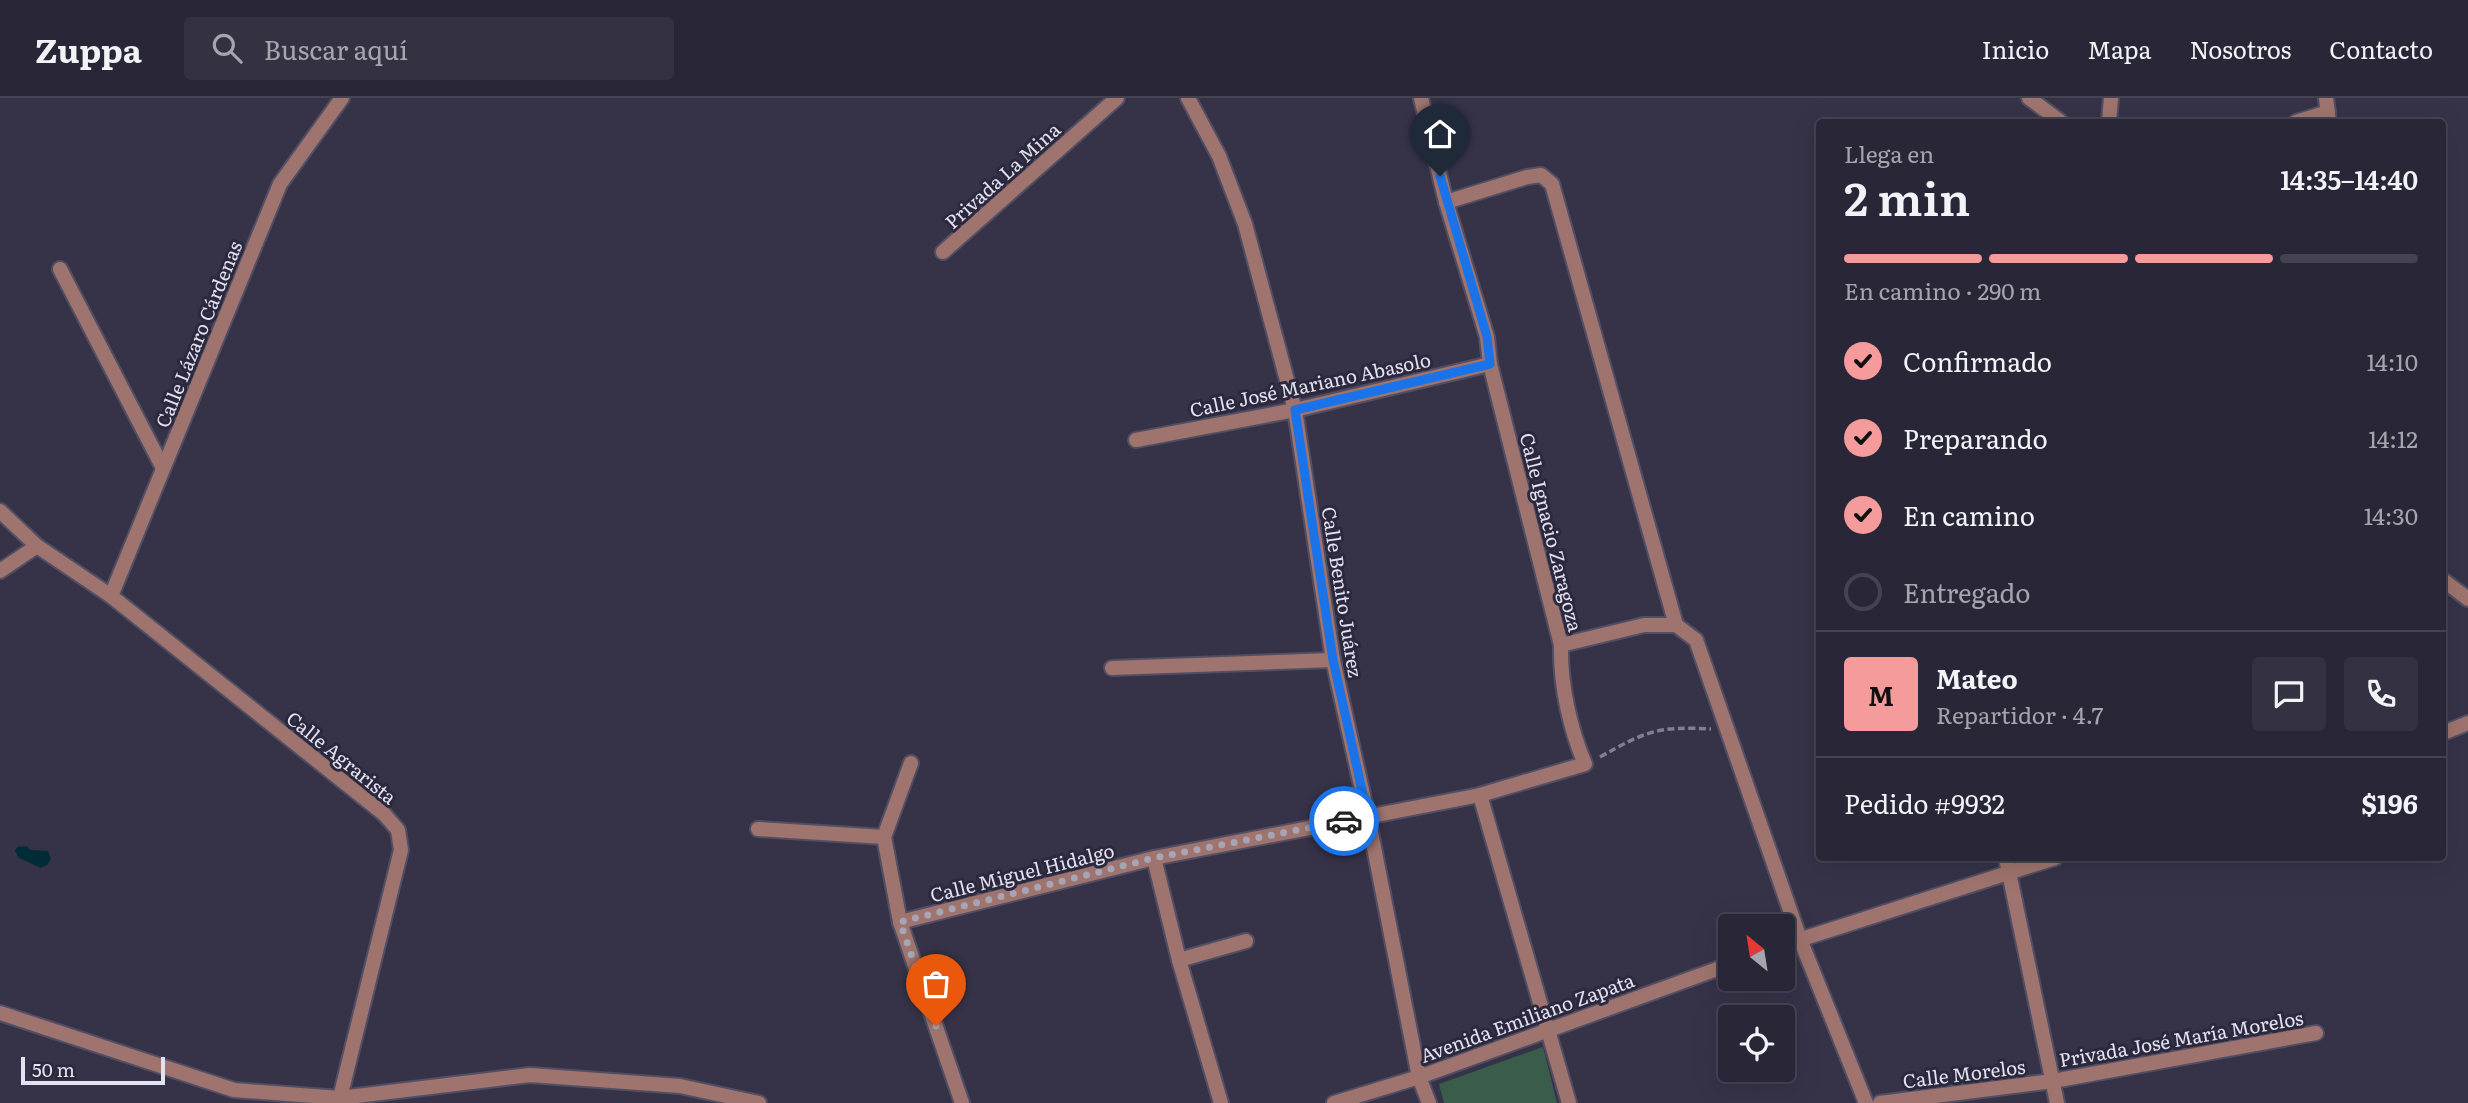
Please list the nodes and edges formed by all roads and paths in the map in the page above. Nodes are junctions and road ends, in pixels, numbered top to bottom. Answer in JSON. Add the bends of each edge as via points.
{"nodes":[{"id":1,"x":342,"y":98,"type":"edge"},
{"id":2,"x":1117,"y":98,"type":"edge"},
{"id":3,"x":1188,"y":98,"type":"edge"},
{"id":4,"x":1421,"y":98,"type":"edge"},
{"id":5,"x":2029,"y":98,"type":"edge"},
{"id":6,"x":2111,"y":98,"type":"edge"},
{"id":7,"x":2328,"y":111,"type":"edge"},
{"id":8,"x":2057,"y":119,"type":"edge"},
{"id":9,"x":2109,"y":119,"type":"edge"},
{"id":10,"x":2305,"y":119,"type":"edge"},
{"id":11,"x":1446,"y":202,"type":"junction"},
{"id":12,"x":943,"y":252,"type":"dead end"},
{"id":13,"x":60,"y":269,"type":"dead end"},
{"id":14,"x":1490,"y":364,"type":"junction"},
{"id":15,"x":1295,"y":410,"type":"junction"},
{"id":16,"x":1136,"y":440,"type":"dead end"},
{"id":17,"x":163,"y":468,"type":"junction"},
{"id":18,"x":0,"y":511,"type":"edge"},
{"id":19,"x":37,"y":546,"type":"junction"},
{"id":20,"x":0,"y":571,"type":"edge"},
{"id":21,"x":2446,"y":582,"type":"edge"},
{"id":22,"x":111,"y":596,"type":"junction"},
{"id":23,"x":2468,"y":599,"type":"edge"},
{"id":24,"x":1676,"y":625,"type":"junction"},
{"id":25,"x":1560,"y":645,"type":"junction"},
{"id":26,"x":1333,"y":660,"type":"junction"},
{"id":27,"x":1112,"y":668,"type":"dead end"},
{"id":28,"x":2468,"y":723,"type":"edge"},
{"id":29,"x":1727,"y":730,"type":"junction"},
{"id":30,"x":2446,"y":732,"type":"edge"},
{"id":31,"x":911,"y":763,"type":"dead end"},
{"id":32,"x":1585,"y":764,"type":"junction"},
{"id":33,"x":1480,"y":795,"type":"junction"},
{"id":34,"x":1368,"y":817,"type":"junction"},
{"id":35,"x":758,"y":829,"type":"dead end"},
{"id":36,"x":884,"y":837,"type":"junction"},
{"id":37,"x":1154,"y":858,"type":"junction"},
{"id":38,"x":2006,"y":861,"type":"edge"},
{"id":39,"x":2046,"y":861,"type":"edge"},
{"id":40,"x":2008,"y":873,"type":"junction"},
{"id":41,"x":900,"y":922,"type":"junction"},
{"id":42,"x":1800,"y":939,"type":"junction"},
{"id":43,"x":1796,"y":940,"type":"edge"},
{"id":44,"x":1246,"y":942,"type":"dead end"},
{"id":45,"x":1179,"y":960,"type":"junction"},
{"id":46,"x":1718,"y":969,"type":"edge"},
{"id":47,"x":0,"y":1013,"type":"edge"},
{"id":48,"x":1546,"y":1031,"type":"junction"},
{"id":49,"x":2316,"y":1033,"type":"dead end"},
{"id":50,"x":1419,"y":1077,"type":"junction"},
{"id":51,"x":2053,"y":1081,"type":"junction"},
{"id":52,"x":340,"y":1098,"type":"junction"},
{"id":53,"x":760,"y":1103,"type":"edge"},
{"id":54,"x":962,"y":1103,"type":"edge"},
{"id":55,"x":1221,"y":1103,"type":"edge"},
{"id":56,"x":1334,"y":1103,"type":"edge"},
{"id":57,"x":1429,"y":1103,"type":"edge"},
{"id":58,"x":1569,"y":1103,"type":"edge"},
{"id":59,"x":1866,"y":1103,"type":"edge"},
{"id":60,"x":1880,"y":1103,"type":"edge"},
{"id":61,"x":2057,"y":1103,"type":"edge"}],
"edges":[{"from":1,"to":17,"type":"street","name":"Calle Lázaro Cárdenas","via":[[280,184]]},
{"from":2,"to":12,"type":"street","name":"Privada La Mina"},
{"from":3,"to":15,"type":"street","name":"Calle Benito Juárez","via":[[1219,156],[1245,224]]},
{"from":4,"to":11,"type":"street","name":"Calle Ignacio Zaragoza"},
{"from":5,"to":8,"type":"street"},
{"from":6,"to":9,"type":"street"},
{"from":7,"to":10,"type":"street"},
{"from":11,"to":14,"type":"street","name":"Calle Ignacio Zaragoza","via":[[1487,337]]},
{"from":11,"to":24,"type":"street","via":[[1527,177],[1541,175],[1552,184]]},
{"from":13,"to":17,"type":"street"},
{"from":14,"to":15,"type":"street","name":"Calle José Mariano Abasolo"},
{"from":14,"to":25,"type":"street","name":"Calle Ignacio Zaragoza"},
{"from":15,"to":16,"type":"street","name":"Calle José Mariano Abasolo"},
{"from":15,"to":26,"type":"street","name":"Calle Benito Juárez"},
{"from":17,"to":22,"type":"street","name":"Calle Lázaro Cárdenas"},
{"from":18,"to":19,"type":"street","name":"Calle Agrarista"},
{"from":19,"to":20,"type":"street"},
{"from":19,"to":22,"type":"street","name":"Calle Agrarista"},
{"from":21,"to":23,"type":"street"},
{"from":22,"to":52,"type":"street","name":"Calle Agrarista","via":[[384,814],[398,830],[401,850]]},
{"from":24,"to":25,"type":"street","name":"Calle Ignacio Zaragoza","via":[[1644,625]]},
{"from":24,"to":29,"type":"street","via":[[1696,640]]},
{"from":25,"to":32,"type":"street","via":[[1574,731]]},
{"from":26,"to":27,"type":"street"},
{"from":26,"to":34,"type":"street","name":"Calle Benito Juárez"},
{"from":28,"to":30,"type":"street"},
{"from":29,"to":32,"type":"path","via":[[1672,727],[1639,735]]},
{"from":29,"to":42,"type":"street"},
{"from":31,"to":36,"type":"street"},
{"from":32,"to":33,"type":"street","name":"Calle Miguel Hidalgo"},
{"from":33,"to":34,"type":"street","name":"Calle Miguel Hidalgo"},
{"from":33,"to":48,"type":"street"},
{"from":34,"to":37,"type":"street","name":"Calle Miguel Hidalgo"},
{"from":34,"to":50,"type":"street","name":"Calle Benito Juárez"},
{"from":35,"to":36,"type":"street"},
{"from":36,"to":41,"type":"street"},
{"from":37,"to":41,"type":"street","name":"Calle Miguel Hidalgo"},
{"from":37,"to":45,"type":"street"},
{"from":38,"to":40,"type":"street"},
{"from":39,"to":40,"type":"street"},
{"from":40,"to":42,"type":"street"},
{"from":40,"to":51,"type":"street"},
{"from":41,"to":54,"type":"street"},
{"from":42,"to":43,"type":"street"},
{"from":42,"to":59,"type":"street"},
{"from":44,"to":45,"type":"street"},
{"from":45,"to":55,"type":"street"},
{"from":46,"to":48,"type":"street","name":"Avenida Emiliano Zapata"},
{"from":47,"to":52,"type":"street","via":[[234,1090]]},
{"from":48,"to":50,"type":"street","name":"Avenida Emiliano Zapata"},
{"from":48,"to":58,"type":"street"},
{"from":49,"to":51,"type":"street","name":"Privada José María Morelos"},
{"from":50,"to":56,"type":"street","name":"Avenida Emiliano Zapata"},
{"from":50,"to":57,"type":"street","name":"Calle Benito Juárez"},
{"from":51,"to":60,"type":"street","name":"Calle Morelos"},
{"from":51,"to":61,"type":"street"},
{"from":52,"to":53,"type":"street","via":[[530,1075],[680,1086]]}]}
